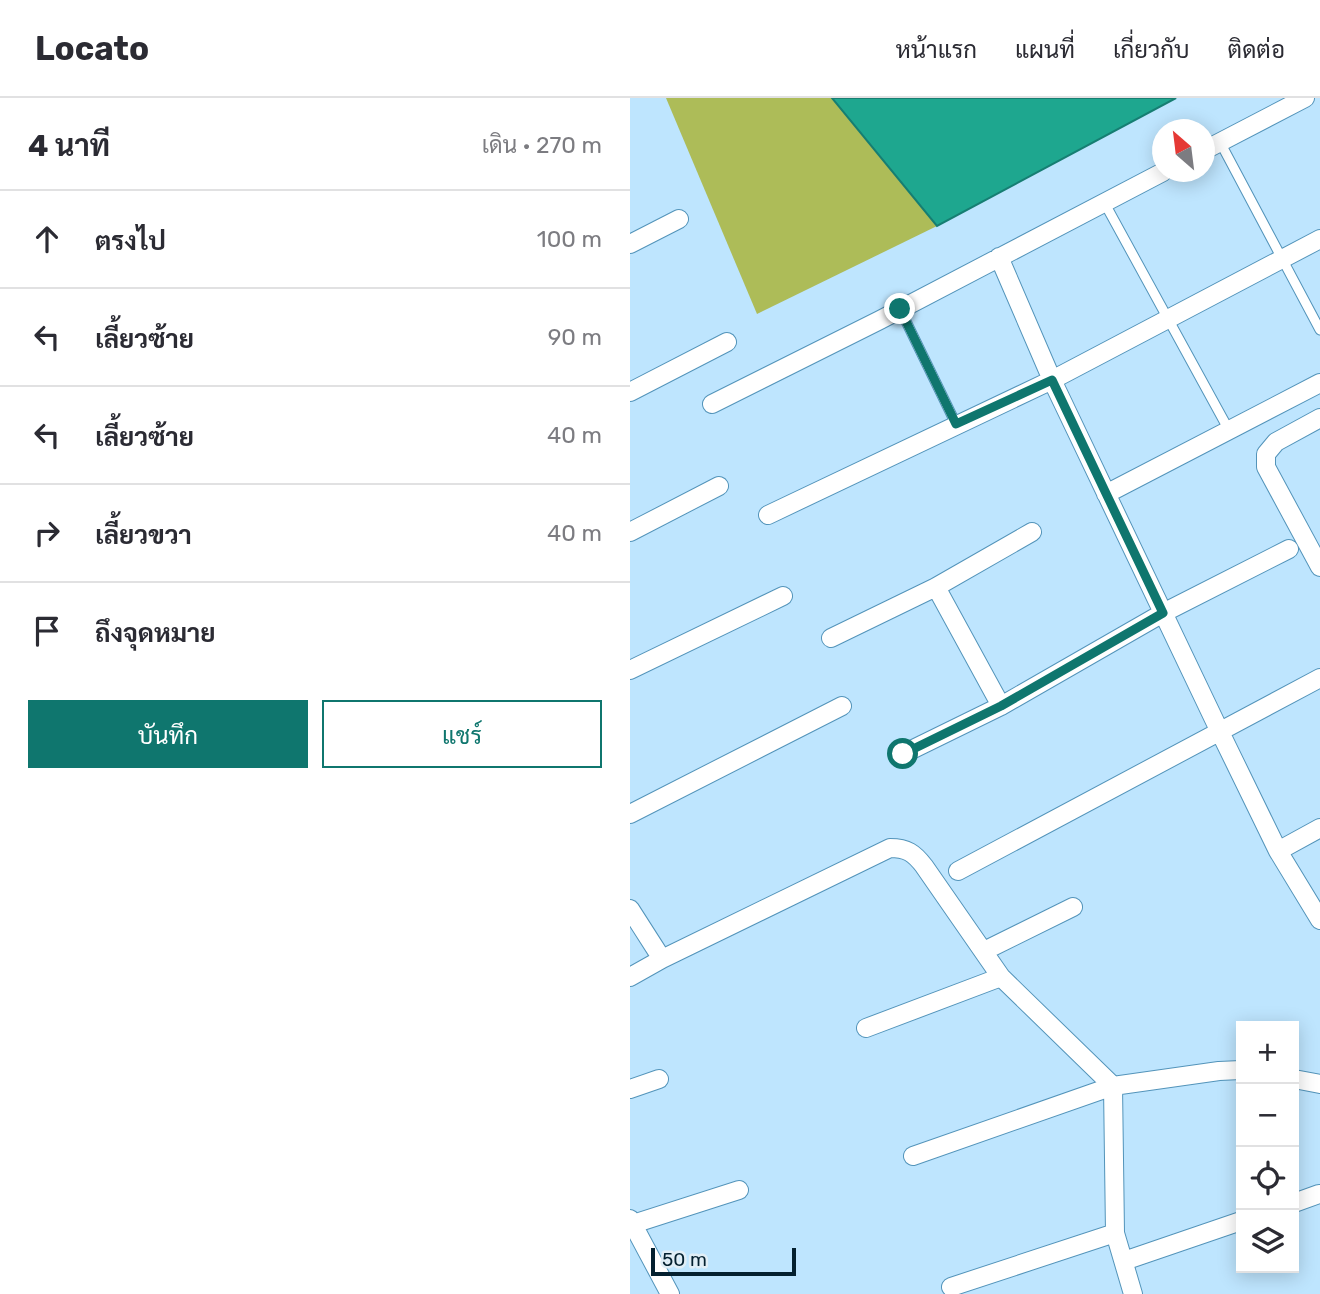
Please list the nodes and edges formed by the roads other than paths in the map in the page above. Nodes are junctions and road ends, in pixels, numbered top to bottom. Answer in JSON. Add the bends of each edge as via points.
{"nodes":[{"id":1,"x":1305,"y":98,"type":"edge"},
{"id":2,"x":1215,"y":144,"type":"edge"},
{"id":3,"x":1215,"y":151,"type":"edge"},
{"id":4,"x":1152,"y":178,"type":"edge"},
{"id":5,"x":1104,"y":202,"type":"junction"},
{"id":6,"x":679,"y":219,"type":"dead end"},
{"id":7,"x":1320,"y":239,"type":"edge"},
{"id":8,"x":630,"y":244,"type":"edge"},
{"id":9,"x":999,"y":257,"type":"junction"},
{"id":10,"x":1281,"y":260,"type":"junction"},
{"id":11,"x":900,"y":309,"type":"junction"},
{"id":12,"x":1169,"y":320,"type":"junction"},
{"id":13,"x":1320,"y":330,"type":"edge"},
{"id":14,"x":727,"y":342,"type":"dead end"},
{"id":15,"x":1052,"y":380,"type":"junction"},
{"id":16,"x":1320,"y":383,"type":"edge"},
{"id":17,"x":630,"y":392,"type":"edge"},
{"id":18,"x":712,"y":404,"type":"dead end"},
{"id":19,"x":1320,"y":418,"type":"edge"},
{"id":20,"x":956,"y":424,"type":"junction"},
{"id":21,"x":1230,"y":432,"type":"junction"},
{"id":22,"x":719,"y":486,"type":"dead end"},
{"id":23,"x":1107,"y":494,"type":"junction"},
{"id":24,"x":768,"y":515,"type":"dead end"},
{"id":25,"x":630,"y":532,"type":"edge"},
{"id":26,"x":1032,"y":532,"type":"dead end"},
{"id":27,"x":1289,"y":550,"type":"dead end"},
{"id":28,"x":1319,"y":561,"type":"edge"},
{"id":29,"x":936,"y":587,"type":"junction"},
{"id":30,"x":783,"y":596,"type":"dead end"},
{"id":31,"x":1163,"y":613,"type":"junction"},
{"id":32,"x":831,"y":638,"type":"dead end"},
{"id":33,"x":630,"y":670,"type":"edge"},
{"id":34,"x":1320,"y":678,"type":"edge"},
{"id":35,"x":842,"y":706,"type":"dead end"},
{"id":36,"x":1001,"y":706,"type":"junction"},
{"id":37,"x":1220,"y":732,"type":"junction"},
{"id":38,"x":903,"y":754,"type":"dead end"},
{"id":39,"x":630,"y":814,"type":"edge"},
{"id":40,"x":1320,"y":828,"type":"edge"},
{"id":41,"x":1278,"y":851,"type":"junction"},
{"id":42,"x":958,"y":871,"type":"dead end"},
{"id":43,"x":1073,"y":907,"type":"dead end"},
{"id":44,"x":630,"y":909,"type":"edge"},
{"id":45,"x":1318,"y":912,"type":"edge"},
{"id":46,"x":984,"y":951,"type":"junction"},
{"id":47,"x":662,"y":959,"type":"junction"},
{"id":48,"x":1001,"y":976,"type":"junction"},
{"id":49,"x":630,"y":977,"type":"edge"},
{"id":50,"x":866,"y":1028,"type":"dead end"},
{"id":51,"x":1236,"y":1070,"type":"edge"},
{"id":52,"x":660,"y":1079,"type":"dead end"},
{"id":53,"x":1299,"y":1080,"type":"edge"},
{"id":54,"x":1320,"y":1084,"type":"edge"},
{"id":55,"x":1113,"y":1086,"type":"junction"},
{"id":56,"x":630,"y":1089,"type":"edge"},
{"id":57,"x":913,"y":1156,"type":"dead end"},
{"id":58,"x":738,"y":1190,"type":"dead end"},
{"id":59,"x":1319,"y":1194,"type":"edge"},
{"id":60,"x":1299,"y":1201,"type":"edge"},
{"id":61,"x":631,"y":1223,"type":"edge"},
{"id":62,"x":1236,"y":1223,"type":"edge"},
{"id":63,"x":1115,"y":1233,"type":"junction"},
{"id":64,"x":1124,"y":1261,"type":"junction"},
{"id":65,"x":951,"y":1287,"type":"dead end"},
{"id":66,"x":670,"y":1294,"type":"edge"},
{"id":67,"x":1133,"y":1294,"type":"edge"}],
"edges":[{"from":1,"to":2,"type":"street"},
{"from":3,"to":10,"type":"lane"},
{"from":4,"to":5,"type":"street"},
{"from":5,"to":9,"type":"street"},
{"from":5,"to":12,"type":"lane"},
{"from":6,"to":8,"type":"street"},
{"from":7,"to":10,"type":"street"},
{"from":9,"to":11,"type":"street"},
{"from":9,"to":15,"type":"street"},
{"from":10,"to":12,"type":"street"},
{"from":10,"to":13,"type":"lane"},
{"from":11,"to":18,"type":"street"},
{"from":11,"to":20,"type":"lane"},
{"from":12,"to":15,"type":"street"},
{"from":12,"to":21,"type":"lane"},
{"from":14,"to":17,"type":"street"},
{"from":15,"to":20,"type":"street"},
{"from":15,"to":23,"type":"street"},
{"from":16,"to":21,"type":"street"},
{"from":19,"to":28,"type":"street","via":[[1276,442],[1266,454],[1266,467]]},
{"from":20,"to":24,"type":"street"},
{"from":21,"to":23,"type":"street"},
{"from":22,"to":25,"type":"street"},
{"from":23,"to":31,"type":"street"},
{"from":26,"to":29,"type":"street"},
{"from":27,"to":31,"type":"street"},
{"from":29,"to":32,"type":"street"},
{"from":29,"to":36,"type":"street"},
{"from":30,"to":33,"type":"street"},
{"from":31,"to":36,"type":"street"},
{"from":31,"to":37,"type":"street"},
{"from":34,"to":37,"type":"street"},
{"from":35,"to":39,"type":"street"},
{"from":36,"to":38,"type":"street"},
{"from":37,"to":41,"type":"street"},
{"from":37,"to":42,"type":"street"},
{"from":40,"to":41,"type":"street"},
{"from":41,"to":45,"type":"street"},
{"from":43,"to":46,"type":"street"},
{"from":44,"to":47,"type":"street"},
{"from":46,"to":47,"type":"street","via":[[914,854],[890,848]]},
{"from":46,"to":48,"type":"street"},
{"from":47,"to":49,"type":"street"},
{"from":48,"to":50,"type":"street"},
{"from":48,"to":55,"type":"street"},
{"from":51,"to":55,"type":"street"},
{"from":52,"to":56,"type":"street"},
{"from":53,"to":54,"type":"street"},
{"from":55,"to":57,"type":"street"},
{"from":55,"to":63,"type":"street"},
{"from":58,"to":61,"type":"street"},
{"from":59,"to":60,"type":"street"},
{"from":61,"to":66,"type":"street"},
{"from":62,"to":64,"type":"street"},
{"from":63,"to":64,"type":"street"},
{"from":63,"to":65,"type":"street"},
{"from":64,"to":67,"type":"street"}]}
